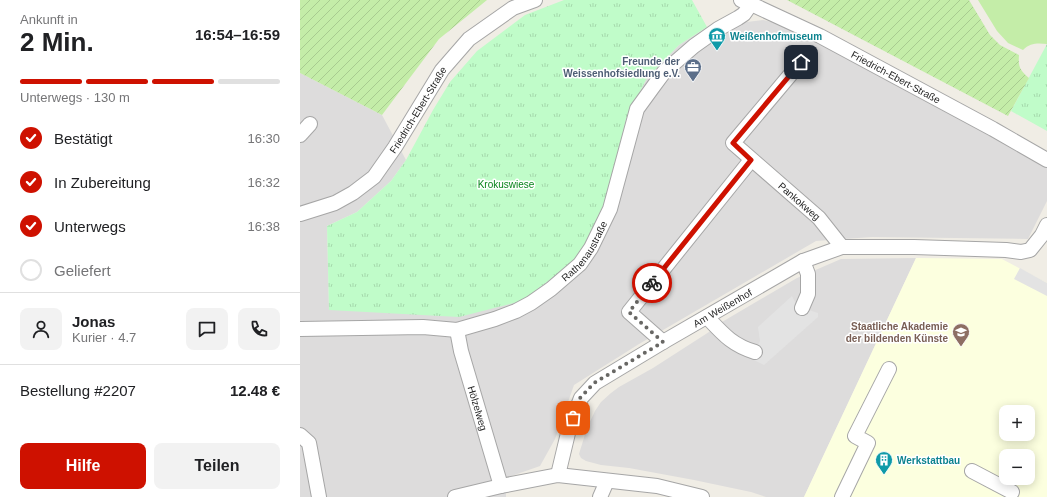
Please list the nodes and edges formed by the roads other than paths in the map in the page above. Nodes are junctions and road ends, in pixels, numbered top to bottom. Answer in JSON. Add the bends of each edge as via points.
{"nodes":[{"id":1,"x":535,"y":0,"type":"edge"},
{"id":2,"x":746,"y":2,"type":"edge"},
{"id":3,"x":801,"y":62,"type":"dead end"},
{"id":4,"x":310,"y":124,"type":"dead end"},
{"id":5,"x":300,"y":135,"type":"edge"},
{"id":6,"x":751,"y":160,"type":"junction"},
{"id":7,"x":1047,"y":160,"type":"edge"},
{"id":8,"x":300,"y":214,"type":"edge"},
{"id":9,"x":1047,"y":225,"type":"edge"},
{"id":10,"x":842,"y":247,"type":"junction"},
{"id":11,"x":803,"y":261,"type":"junction"},
{"id":12,"x":802,"y":308,"type":"dead end"},
{"id":13,"x":707,"y":317,"type":"junction"},
{"id":14,"x":300,"y":328,"type":"edge"},
{"id":15,"x":457,"y":330,"type":"junction"},
{"id":16,"x":663,"y":342,"type":"junction"},
{"id":17,"x":755,"y":352,"type":"dead end"},
{"id":18,"x":889,"y":369,"type":"dead end"},
{"id":19,"x":300,"y":435,"type":"edge"},
{"id":20,"x":972,"y":471,"type":"dead end"},
{"id":21,"x":558,"y":475,"type":"junction"},
{"id":22,"x":607,"y":480,"type":"junction"},
{"id":23,"x":501,"y":486,"type":"junction"},
{"id":24,"x":1014,"y":495,"type":"edge"},
{"id":25,"x":319,"y":497,"type":"edge"},
{"id":26,"x":455,"y":497,"type":"edge"},
{"id":27,"x":600,"y":497,"type":"edge"},
{"id":28,"x":702,"y":497,"type":"edge"},
{"id":29,"x":842,"y":497,"type":"edge"}],
"edges":[{"from":1,"to":8,"type":"street","name":"Friedrich-Ebert-Straße","via":[[513,8],[470,39],[442,70],[374,177],[335,203]]},
{"from":2,"to":7,"type":"street","name":"Friedrich-Ebert-Straße","via":[[820,36]]},
{"from":2,"to":15,"type":"street","name":"Rathenaustraße","via":[[744,14],[694,46],[664,72],[637,109],[610,209],[580,264],[531,303],[495,319]]},
{"from":3,"to":6,"type":"street","name":"Pankokweg","via":[[733,143]]},
{"from":4,"to":5,"type":"street"},
{"from":6,"to":10,"type":"street","name":"Pankokweg","via":[[819,218]]},
{"from":6,"to":16,"type":"street","via":[[629,312]]},
{"from":9,"to":10,"type":"street","name":"Am Weißenhof","via":[[1030,250],[1021,252],[914,247]]},
{"from":10,"to":11,"type":"street","name":"Am Weißenhof"},
{"from":11,"to":12,"type":"street","via":[[808,274],[808,294]]},
{"from":11,"to":13,"type":"street","name":"Am Weißenhof"},
{"from":13,"to":16,"type":"street","name":"Am Weißenhof"},
{"from":13,"to":17,"type":"street","via":[[724,335],[743,348]]},
{"from":14,"to":15,"type":"street","name":"Rathenaustraße","via":[[423,327]]},
{"from":15,"to":23,"type":"street","name":"Hölzelweg"},
{"from":16,"to":21,"type":"street","name":"Am Weißenhof","via":[[594,383],[580,398],[569,429]]},
{"from":18,"to":29,"type":"street","via":[[855,436],[868,443]]},
{"from":19,"to":25,"type":"street","via":[[309,443]]},
{"from":20,"to":24,"type":"street"},
{"from":21,"to":22,"type":"street"},
{"from":21,"to":23,"type":"street"},
{"from":22,"to":27,"type":"street"},
{"from":22,"to":28,"type":"street","via":[[657,486]]},
{"from":23,"to":26,"type":"street"}]}
